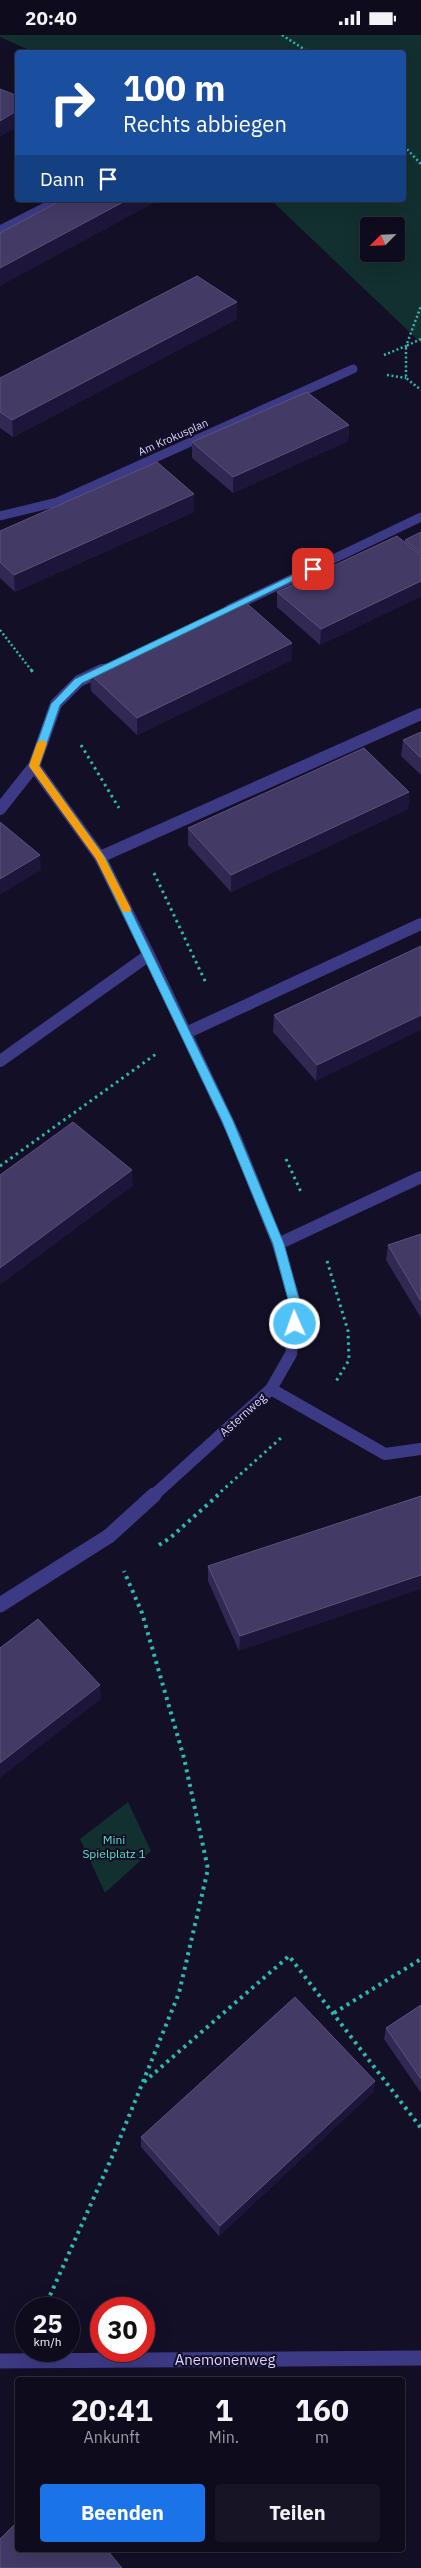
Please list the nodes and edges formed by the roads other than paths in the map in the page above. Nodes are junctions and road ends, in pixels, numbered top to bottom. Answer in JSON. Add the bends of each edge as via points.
{"nodes":[{"id":1,"x":55,"y":202,"type":"edge"},
{"id":2,"x":0,"y":230,"type":"edge"},
{"id":3,"x":353,"y":369,"type":"dead end"},
{"id":4,"x":0,"y":516,"type":"edge"},
{"id":5,"x":421,"y":517,"type":"edge"},
{"id":6,"x":223,"y":612,"type":"edge"},
{"id":7,"x":115,"y":664,"type":"edge"},
{"id":8,"x":421,"y":714,"type":"edge"},
{"id":9,"x":34,"y":766,"type":"junction"},
{"id":10,"x":0,"y":809,"type":"edge"},
{"id":11,"x":100,"y":857,"type":"junction"},
{"id":12,"x":421,"y":924,"type":"edge"},
{"id":13,"x":149,"y":955,"type":"junction"},
{"id":14,"x":186,"y":1033,"type":"junction"},
{"id":15,"x":0,"y":1061,"type":"edge"},
{"id":16,"x":421,"y":1177,"type":"edge"},
{"id":17,"x":278,"y":1244,"type":"junction"},
{"id":18,"x":271,"y":1389,"type":"junction"},
{"id":19,"x":421,"y":1449,"type":"edge"},
{"id":20,"x":0,"y":1605,"type":"edge"},
{"id":21,"x":421,"y":2358,"type":"edge"},
{"id":22,"x":0,"y":2361,"type":"edge"}],
"edges":[{"from":1,"to":2,"type":"street"},
{"from":3,"to":4,"type":"street","name":"Am Krokusplan","via":[[57,502]]},
{"from":5,"to":6,"type":"street"},
{"from":7,"to":9,"type":"street","via":[[79,681],[56,704]]},
{"from":8,"to":11,"type":"street"},
{"from":9,"to":10,"type":"street"},
{"from":9,"to":11,"type":"street","name":"Asternweg"},
{"from":11,"to":13,"type":"street","name":"Asternweg"},
{"from":12,"to":14,"type":"street"},
{"from":13,"to":14,"type":"street","name":"Asternweg"},
{"from":13,"to":15,"type":"street"},
{"from":14,"to":17,"type":"street","name":"Asternweg","via":[[236,1139]]},
{"from":16,"to":17,"type":"street"},
{"from":17,"to":18,"type":"street","name":"Asternweg","via":[[297,1310],[291,1354]]},
{"from":18,"to":19,"type":"street","via":[[385,1454]]},
{"from":18,"to":20,"type":"street","name":"Asternweg","via":[[109,1536]]},
{"from":21,"to":22,"type":"street","name":"Anemonenweg"}]}
